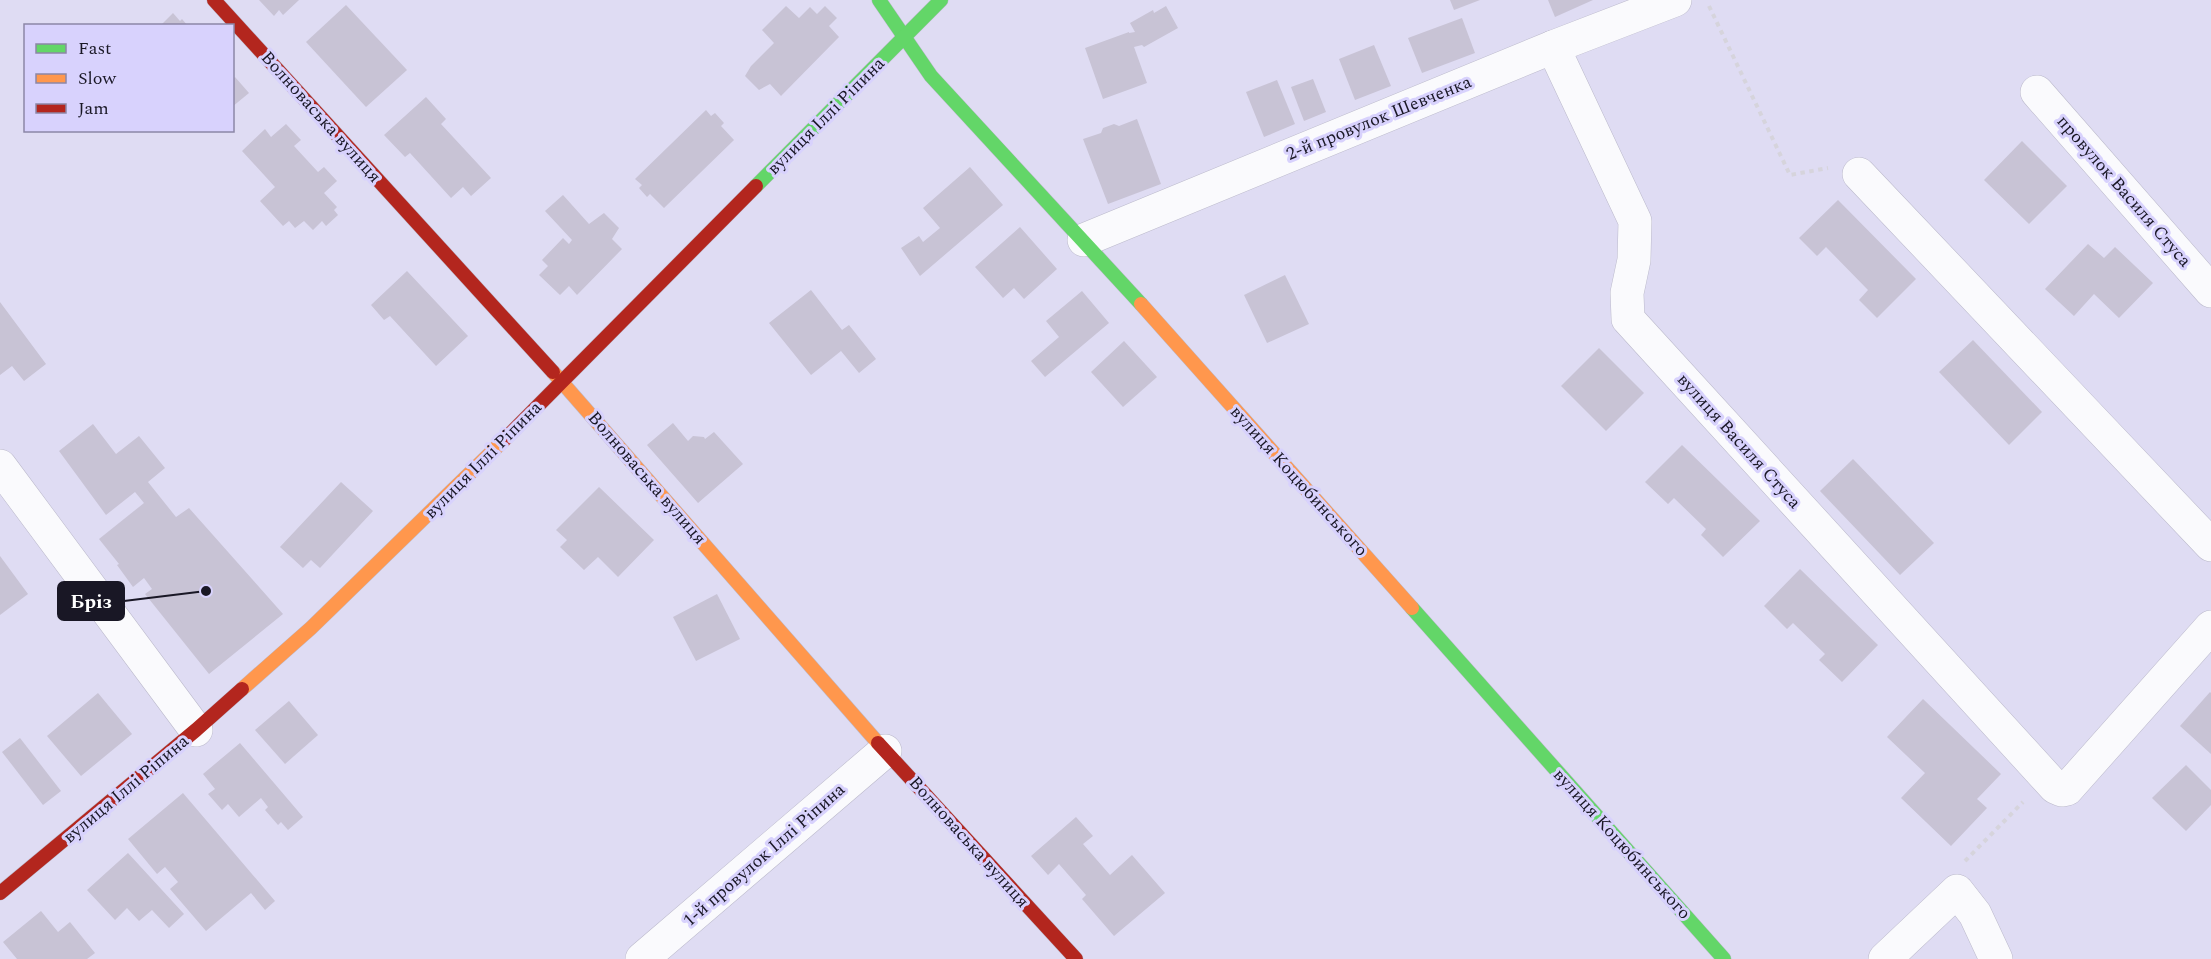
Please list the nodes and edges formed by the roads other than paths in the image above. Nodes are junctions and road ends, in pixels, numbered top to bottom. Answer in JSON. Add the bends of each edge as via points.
{"nodes":[{"id":1,"x":214,"y":0,"type":"edge"},
{"id":2,"x":879,"y":0,"type":"edge"},
{"id":3,"x":941,"y":0,"type":"edge"},
{"id":4,"x":1675,"y":0,"type":"edge"},
{"id":5,"x":904,"y":37,"type":"junction"},
{"id":6,"x":1553,"y":47,"type":"junction"},
{"id":7,"x":2037,"y":92,"type":"dead end"},
{"id":8,"x":1859,"y":174,"type":"road end"},
{"id":9,"x":1084,"y":240,"type":"junction"},
{"id":10,"x":2211,"y":291,"type":"edge"},
{"id":11,"x":562,"y":381,"type":"junction"},
{"id":12,"x":0,"y":466,"type":"edge"},
{"id":13,"x":2211,"y":545,"type":"edge"},
{"id":14,"x":2211,"y":627,"type":"edge"},
{"id":15,"x":196,"y":730,"type":"junction"},
{"id":16,"x":885,"y":751,"type":"junction"},
{"id":17,"x":0,"y":893,"type":"edge"},
{"id":18,"x":642,"y":959,"type":"edge"},
{"id":19,"x":1076,"y":959,"type":"edge"},
{"id":20,"x":1724,"y":959,"type":"edge"},
{"id":21,"x":1885,"y":959,"type":"edge"},
{"id":22,"x":1996,"y":959,"type":"edge"}],
"edges":[{"from":1,"to":11,"type":"street","name":"Волноваська вулиця"},
{"from":2,"to":5,"type":"street","name":"вулиця Коцюбинського"},
{"from":3,"to":5,"type":"street","name":"вулиця Іллі Ріпина"},
{"from":4,"to":6,"type":"street","name":"2-й провулок Шевченка"},
{"from":5,"to":9,"type":"street","name":"вулиця Коцюбинського","via":[[931,76]]},
{"from":5,"to":11,"type":"street","name":"вулиця Іллі Ріпина"},
{"from":6,"to":9,"type":"street","name":"2-й провулок Шевченка"},
{"from":6,"to":14,"type":"street","name":"вулиця Василя Стуса","via":[[1635,221],[1628,319],[2055,787],[2067,789]]},
{"from":7,"to":10,"type":"street","name":"провулок Василя Стуса"},
{"from":8,"to":13,"type":"street"},
{"from":9,"to":20,"type":"street","name":"вулиця Коцюбинського"},
{"from":11,"to":15,"type":"street","name":"вулиця Іллі Ріпина","via":[[319,620]]},
{"from":11,"to":16,"type":"street","name":"Волноваська вулиця"},
{"from":12,"to":15,"type":"street"},
{"from":15,"to":17,"type":"street","name":"вулиця Іллі Ріпина"},
{"from":16,"to":18,"type":"street","name":"1-й провулок Іллі Ріпина"},
{"from":16,"to":19,"type":"street","name":"Волноваська вулиця"},
{"from":21,"to":22,"type":"street","via":[[1956,891],[1975,914]]}]}
